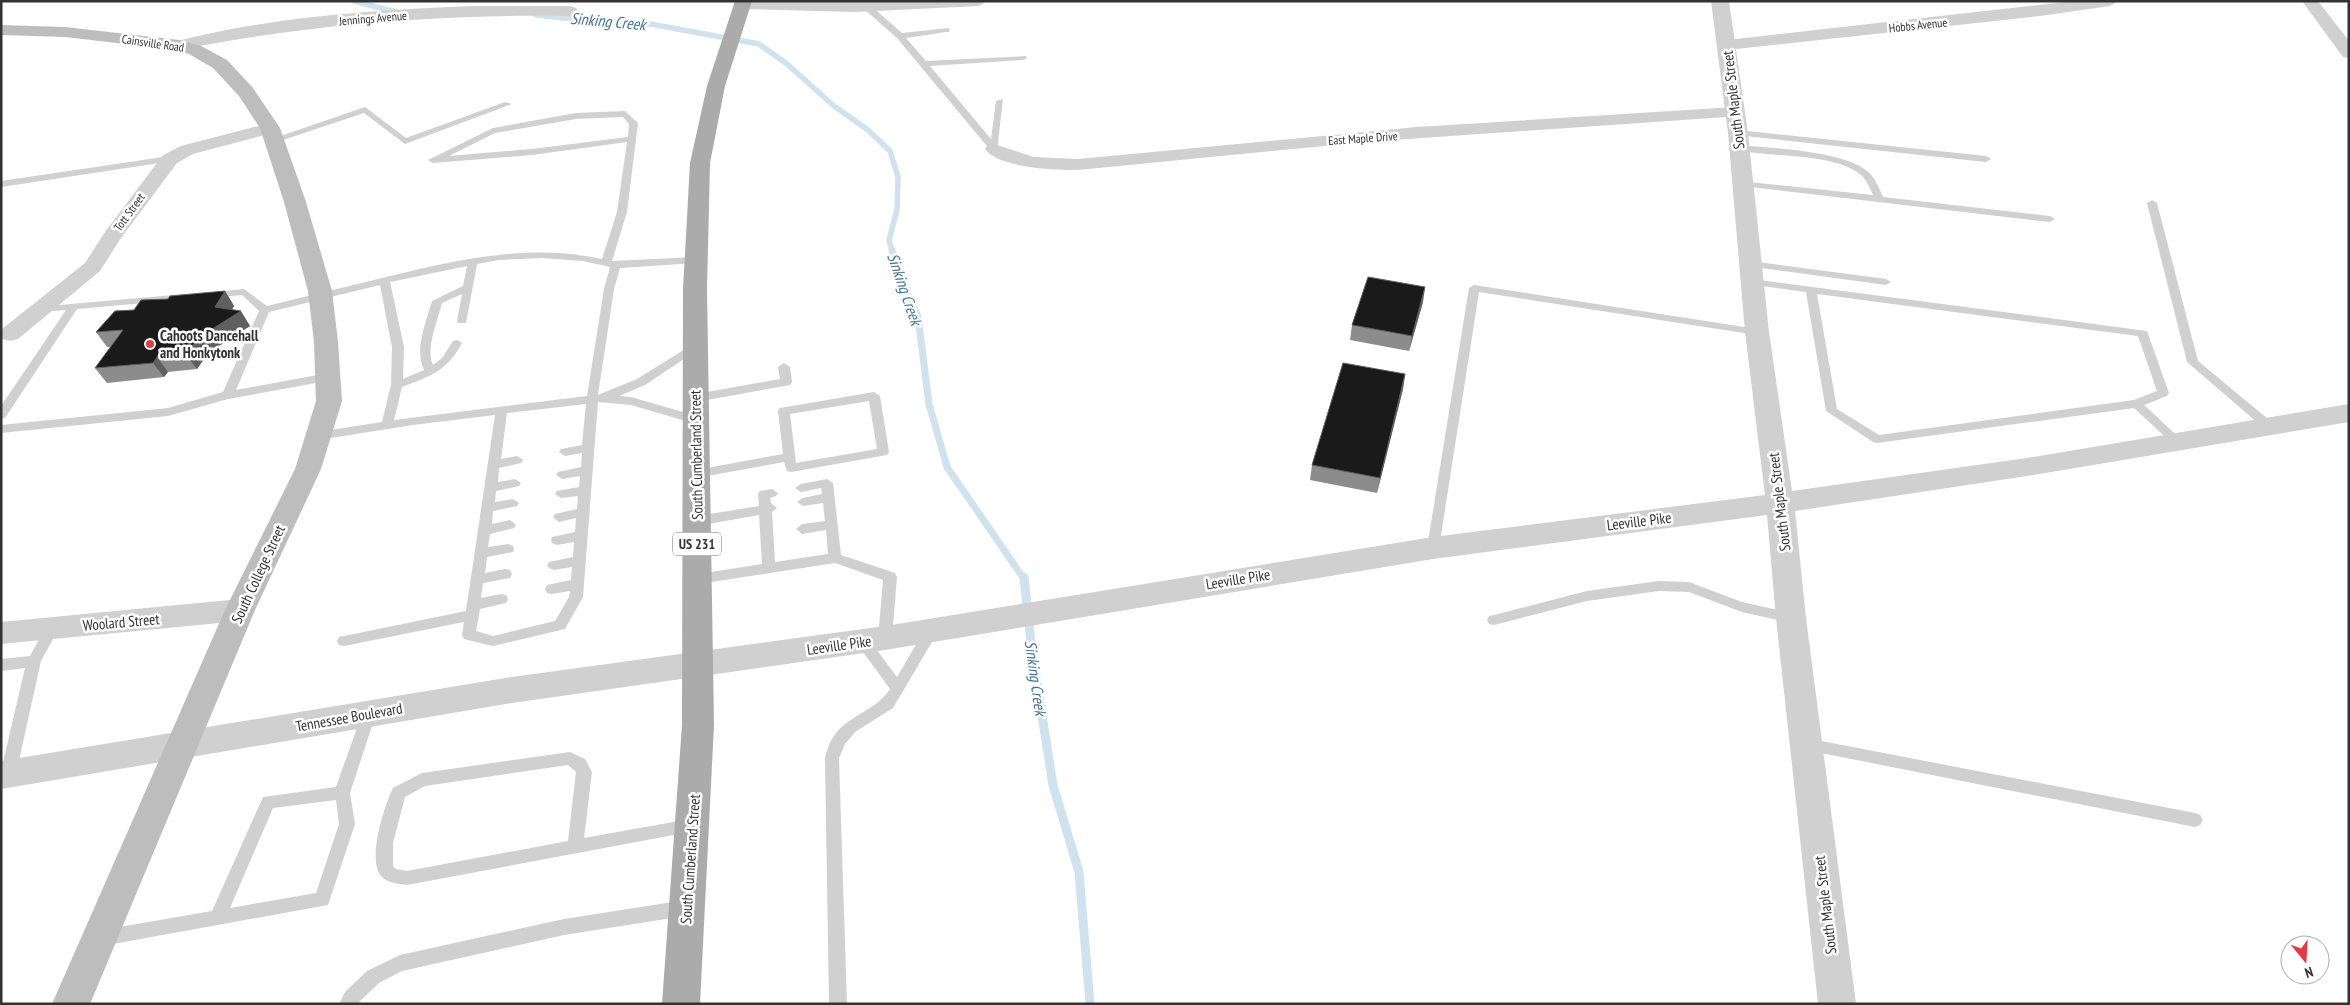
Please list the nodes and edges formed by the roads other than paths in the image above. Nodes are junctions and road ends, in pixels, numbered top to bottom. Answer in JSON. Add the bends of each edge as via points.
{"nodes":[{"id":1,"x":980,"y":1,"type":"edge"},
{"id":2,"x":1720,"y":1,"type":"edge"},
{"id":3,"x":2110,"y":1,"type":"edge"},
{"id":4,"x":2310,"y":1,"type":"edge"},
{"id":5,"x":742,"y":7,"type":"edge"},
{"id":6,"x":867,"y":7,"type":"junction"},
{"id":7,"x":570,"y":10,"type":"dead end"},
{"id":8,"x":1,"y":30,"type":"edge"},
{"id":9,"x":946,"y":30,"type":"dead end"},
{"id":10,"x":900,"y":36,"type":"junction"},
{"id":11,"x":178,"y":45,"type":"junction"},
{"id":12,"x":1727,"y":45,"type":"junction"},
{"id":13,"x":2349,"y":53,"type":"edge"},
{"id":14,"x":1023,"y":58,"type":"dead end"},
{"id":15,"x":923,"y":64,"type":"junction"},
{"id":16,"x":1000,"y":101,"type":"dead end"},
{"id":17,"x":508,"y":104,"type":"dead end"},
{"id":18,"x":1737,"y":131,"type":"junction"},
{"id":19,"x":272,"y":134,"type":"junction"},
{"id":20,"x":632,"y":140,"type":"junction"},
{"id":21,"x":994,"y":149,"type":"junction"},
{"id":22,"x":1986,"y":158,"type":"dead end"},
{"id":23,"x":170,"y":159,"type":"junction"},
{"id":24,"x":1742,"y":183,"type":"junction"},
{"id":25,"x":1,"y":184,"type":"edge"},
{"id":26,"x":1880,"y":199,"type":"junction"},
{"id":27,"x":2152,"y":203,"type":"dead end"},
{"id":28,"x":2050,"y":219,"type":"dead end"},
{"id":29,"x":473,"y":260,"type":"junction"},
{"id":30,"x":696,"y":260,"type":"junction"},
{"id":31,"x":611,"y":264,"type":"junction"},
{"id":32,"x":1750,"y":273,"type":"junction"},
{"id":33,"x":384,"y":281,"type":"junction"},
{"id":34,"x":1886,"y":282,"type":"dead end"},
{"id":35,"x":469,"y":287,"type":"junction"},
{"id":36,"x":1811,"y":290,"type":"junction"},
{"id":37,"x":321,"y":298,"type":"junction"},
{"id":38,"x":74,"y":306,"type":"junction"},
{"id":39,"x":40,"y":309,"type":"junction"},
{"id":40,"x":266,"y":310,"type":"junction"},
{"id":41,"x":462,"y":321,"type":"dead end"},
{"id":42,"x":1757,"y":332,"type":"junction"},
{"id":43,"x":10,"y":334,"type":"dead end"},
{"id":44,"x":457,"y":343,"type":"dead end"},
{"id":45,"x":695,"y":347,"type":"junction"},
{"id":46,"x":784,"y":366,"type":"dead end"},
{"id":47,"x":431,"y":372,"type":"junction"},
{"id":48,"x":328,"y":377,"type":"junction"},
{"id":49,"x":397,"y":385,"type":"junction"},
{"id":50,"x":228,"y":395,"type":"junction"},
{"id":51,"x":597,"y":399,"type":"junction"},
{"id":52,"x":2136,"y":404,"type":"junction"},
{"id":53,"x":502,"y":409,"type":"junction"},
{"id":54,"x":696,"y":409,"type":"junction"},
{"id":55,"x":2349,"y":413,"type":"edge"},
{"id":56,"x":1,"y":415,"type":"edge"},
{"id":57,"x":387,"y":425,"type":"junction"},
{"id":58,"x":2270,"y":427,"type":"junction"},
{"id":59,"x":1,"y":429,"type":"edge"},
{"id":60,"x":318,"y":436,"type":"junction"},
{"id":61,"x":2178,"y":442,"type":"junction"},
{"id":62,"x":589,"y":448,"type":"junction"},
{"id":63,"x":565,"y":452,"type":"dead end"},
{"id":64,"x":790,"y":457,"type":"junction"},
{"id":65,"x":518,"y":460,"type":"dead end"},
{"id":66,"x":494,"y":464,"type":"junction"},
{"id":67,"x":587,"y":470,"type":"junction"},
{"id":68,"x":696,"y":474,"type":"junction"},
{"id":69,"x":562,"y":475,"type":"dead end"},
{"id":70,"x":515,"y":483,"type":"dead end"},
{"id":71,"x":491,"y":487,"type":"junction"},
{"id":72,"x":801,"y":488,"type":"dead end"},
{"id":73,"x":586,"y":490,"type":"junction"},
{"id":74,"x":772,"y":493,"type":"dead end"},
{"id":75,"x":561,"y":494,"type":"dead end"},
{"id":76,"x":828,"y":498,"type":"junction"},
{"id":77,"x":803,"y":502,"type":"dead end"},
{"id":78,"x":513,"y":503,"type":"dead end"},
{"id":79,"x":1780,"y":503,"type":"junction"},
{"id":80,"x":488,"y":508,"type":"junction"},
{"id":81,"x":768,"y":508,"type":"junction"},
{"id":82,"x":584,"y":512,"type":"junction"},
{"id":83,"x":559,"y":517,"type":"dead end"},
{"id":84,"x":697,"y":521,"type":"junction"},
{"id":85,"x":832,"y":524,"type":"junction"},
{"id":86,"x":510,"y":525,"type":"dead end"},
{"id":87,"x":802,"y":529,"type":"dead end"},
{"id":88,"x":485,"y":530,"type":"junction"},
{"id":89,"x":582,"y":536,"type":"junction"},
{"id":90,"x":557,"y":540,"type":"dead end"},
{"id":91,"x":1433,"y":548,"type":"junction"},
{"id":92,"x":508,"y":549,"type":"dead end"},
{"id":93,"x":481,"y":553,"type":"junction"},
{"id":94,"x":835,"y":558,"type":"junction"},
{"id":95,"x":580,"y":560,"type":"junction"},
{"id":96,"x":554,"y":565,"type":"dead end"},
{"id":97,"x":769,"y":568,"type":"junction"},
{"id":98,"x":505,"y":574,"type":"dead end"},
{"id":99,"x":478,"y":579,"type":"junction"},
{"id":100,"x":698,"y":579,"type":"junction"},
{"id":101,"x":577,"y":584,"type":"junction"},
{"id":102,"x":552,"y":589,"type":"dead end"},
{"id":103,"x":501,"y":599,"type":"dead end"},
{"id":104,"x":240,"y":610,"type":"junction"},
{"id":105,"x":473,"y":610,"type":"junction"},
{"id":106,"x":1791,"y":618,"type":"junction"},
{"id":107,"x":1494,"y":620,"type":"dead end"},
{"id":108,"x":52,"y":628,"type":"junction"},
{"id":109,"x":932,"y":630,"type":"junction"},
{"id":110,"x":1,"y":633,"type":"edge"},
{"id":111,"x":874,"y":640,"type":"junction"},
{"id":112,"x":344,"y":641,"type":"dead end"},
{"id":113,"x":34,"y":661,"type":"junction"},
{"id":114,"x":698,"y":664,"type":"junction"},
{"id":115,"x":1,"y":665,"type":"edge"},
{"id":116,"x":898,"y":689,"type":"junction"},
{"id":117,"x":369,"y":714,"type":"junction"},
{"id":118,"x":1806,"y":744,"type":"junction"},
{"id":119,"x":183,"y":745,"type":"junction"},
{"id":120,"x":4,"y":775,"type":"edge"},
{"id":121,"x":342,"y":792,"type":"junction"},
{"id":122,"x":2195,"y":820,"type":"dead end"},
{"id":123,"x":692,"y":825,"type":"junction"},
{"id":124,"x":575,"y":847,"type":"junction"},
{"id":125,"x":687,"y":908,"type":"junction"},
{"id":126,"x":218,"y":918,"type":"junction"},
{"id":127,"x":100,"y":938,"type":"junction"},
{"id":128,"x":71,"y":1004,"type":"edge"},
{"id":129,"x":348,"y":1004,"type":"edge"},
{"id":130,"x":681,"y":1004,"type":"edge"},
{"id":131,"x":838,"y":1004,"type":"edge"},
{"id":132,"x":1837,"y":1004,"type":"edge"}],
"edges":[{"from":1,"to":6,"type":"street"},
{"from":2,"to":12,"type":"street","name":"South Maple Street"},
{"from":3,"to":12,"type":"street","name":"Hobbs Avenue","via":[[2040,12]]},
{"from":4,"to":13,"type":"street"},
{"from":5,"to":6,"type":"street"},
{"from":5,"to":30,"type":"main road","name":"South Cumberland Street","number":"US 231","via":[[716,86],[700,163]]},
{"from":6,"to":10,"type":"lane"},
{"from":7,"to":11,"type":"street","name":"Jennings Avenue","via":[[502,9],[336,21],[240,31]]},
{"from":8,"to":11,"type":"main road","name":"Cainsville Road","via":[[65,32]]},
{"from":9,"to":10,"type":"lane"},
{"from":10,"to":15,"type":"lane"},
{"from":11,"to":19,"type":"main road","name":"Cainsville Road","via":[[220,64],[246,92]]},
{"from":12,"to":18,"type":"street","name":"South Maple Street"},
{"from":14,"to":15,"type":"lane"},
{"from":15,"to":21,"type":"lane"},
{"from":16,"to":21,"type":"lane"},
{"from":17,"to":19,"type":"lane","via":[[406,141],[365,110]]},
{"from":18,"to":21,"type":"street","name":"East Maple Drive","via":[[1614,117],[1312,141],[1082,164],[1038,164]]},
{"from":18,"to":22,"type":"lane"},
{"from":18,"to":24,"type":"street","name":"South Maple Street"},
{"from":18,"to":26,"type":"lane","via":[[1863,172]]},
{"from":19,"to":23,"type":"street","name":"Tott Street","via":[[188,150]]},
{"from":19,"to":37,"type":"main road","name":"South College Street","via":[[295,202]]},
{"from":20,"to":20,"type":"lane","via":[[634,123],[625,114],[576,116],[493,131],[433,160]]},
{"from":20,"to":31,"type":"lane"},
{"from":23,"to":25,"type":"lane","via":[[78,170]]},
{"from":23,"to":39,"type":"street","name":"Tott Street","via":[[122,222],[93,267]]},
{"from":24,"to":26,"type":"lane"},
{"from":24,"to":32,"type":"street","name":"South Maple Street"},
{"from":26,"to":28,"type":"lane"},
{"from":27,"to":58,"type":"lane","via":[[2193,362]]},
{"from":29,"to":31,"type":"lane","via":[[542,255]]},
{"from":29,"to":33,"type":"lane"},
{"from":29,"to":35,"type":"lane"},
{"from":30,"to":31,"type":"lane"},
{"from":30,"to":45,"type":"main road","name":"South Cumberland Street","number":"US 231"},
{"from":31,"to":51,"type":"lane"},
{"from":32,"to":34,"type":"lane"},
{"from":32,"to":36,"type":"lane"},
{"from":32,"to":42,"type":"street","name":"South Maple Street"},
{"from":33,"to":37,"type":"lane"},
{"from":33,"to":49,"type":"lane","via":[[395,326]]},
{"from":35,"to":41,"type":"lane"},
{"from":35,"to":47,"type":"lane","via":[[437,302],[426,345],[425,360]]},
{"from":36,"to":52,"type":"lane","via":[[2143,333],[2162,393]]},
{"from":36,"to":52,"type":"lane","via":[[1832,410],[1877,439]]},
{"from":37,"to":40,"type":"lane"},
{"from":37,"to":48,"type":"main road","name":"South College Street"},
{"from":38,"to":39,"type":"lane"},
{"from":38,"to":40,"type":"lane","via":[[244,292]]},
{"from":38,"to":56,"type":"lane"},
{"from":39,"to":43,"type":"street","name":"Tott Street"},
{"from":40,"to":50,"type":"lane"},
{"from":42,"to":79,"type":"street","name":"South Maple Street"},
{"from":42,"to":91,"type":"lane","via":[[1474,288]]},
{"from":44,"to":47,"type":"lane","via":[[450,359]]},
{"from":45,"to":51,"type":"lane","via":[[641,382]]},
{"from":45,"to":54,"type":"main road","name":"South Cumberland Street","number":"US 231"},
{"from":46,"to":54,"type":"lane","via":[[786,382]]},
{"from":47,"to":49,"type":"lane"},
{"from":48,"to":50,"type":"lane"},
{"from":48,"to":60,"type":"main road","name":"South College Street","via":[[329,401]]},
{"from":49,"to":57,"type":"lane"},
{"from":50,"to":59,"type":"lane","via":[[168,412]]},
{"from":51,"to":53,"type":"lane"},
{"from":51,"to":54,"type":"lane"},
{"from":51,"to":62,"type":"lane"},
{"from":52,"to":61,"type":"lane"},
{"from":53,"to":57,"type":"lane"},
{"from":53,"to":66,"type":"lane"},
{"from":54,"to":68,"type":"main road","name":"South Cumberland Street","number":"US 231"},
{"from":55,"to":58,"type":"street","name":"Leeville Pike"},
{"from":57,"to":60,"type":"lane"},
{"from":58,"to":61,"type":"street","name":"Leeville Pike"},
{"from":60,"to":104,"type":"main road","name":"South College Street","via":[[308,469]]},
{"from":61,"to":79,"type":"street","name":"Leeville Pike"},
{"from":62,"to":63,"type":"lane"},
{"from":62,"to":67,"type":"lane"},
{"from":64,"to":64,"type":"lane","via":[[791,468],[883,452],[874,396],[784,411]]},
{"from":64,"to":68,"type":"lane"},
{"from":65,"to":66,"type":"lane"},
{"from":66,"to":71,"type":"lane"},
{"from":67,"to":69,"type":"lane"},
{"from":67,"to":73,"type":"lane"},
{"from":68,"to":84,"type":"main road","name":"South Cumberland Street","number":"US 231"},
{"from":70,"to":71,"type":"lane"},
{"from":71,"to":80,"type":"lane"},
{"from":72,"to":76,"type":"lane","via":[[828,483]]},
{"from":73,"to":75,"type":"lane"},
{"from":73,"to":82,"type":"lane"},
{"from":74,"to":81,"type":"lane","via":[[764,494]]},
{"from":76,"to":77,"type":"lane"},
{"from":76,"to":85,"type":"lane"},
{"from":78,"to":80,"type":"lane"},
{"from":79,"to":91,"type":"street","name":"Leeville Pike"},
{"from":79,"to":106,"type":"street","name":"South Maple Street"},
{"from":80,"to":88,"type":"lane"},
{"from":81,"to":84,"type":"lane"},
{"from":81,"to":97,"type":"lane"},
{"from":82,"to":83,"type":"lane"},
{"from":82,"to":89,"type":"lane"},
{"from":84,"to":100,"type":"main road","name":"South Cumberland Street","number":"US 231"},
{"from":85,"to":87,"type":"lane"},
{"from":85,"to":94,"type":"lane"},
{"from":86,"to":88,"type":"lane"},
{"from":88,"to":93,"type":"lane"},
{"from":89,"to":90,"type":"lane"},
{"from":89,"to":95,"type":"lane"},
{"from":91,"to":109,"type":"street","name":"Leeville Pike"},
{"from":92,"to":93,"type":"lane"},
{"from":93,"to":99,"type":"lane"},
{"from":94,"to":97,"type":"lane"},
{"from":94,"to":111,"type":"lane","via":[[890,577]]},
{"from":95,"to":96,"type":"lane"},
{"from":95,"to":101,"type":"lane"},
{"from":97,"to":100,"type":"lane"},
{"from":98,"to":99,"type":"lane"},
{"from":99,"to":105,"type":"lane"},
{"from":100,"to":114,"type":"main road","name":"South Cumberland Street","number":"US 231"},
{"from":101,"to":102,"type":"lane"},
{"from":101,"to":105,"type":"lane","via":[[576,597],[560,625],[493,641],[469,636]]},
{"from":103,"to":105,"type":"lane"},
{"from":104,"to":108,"type":"street","name":"Woolard Street"},
{"from":104,"to":119,"type":"main road","name":"South College Street"},
{"from":105,"to":112,"type":"lane"},
{"from":106,"to":107,"type":"lane","via":[[1734,605],[1704,590],[1655,586],[1613,592]]},
{"from":106,"to":118,"type":"street","name":"South Maple Street"},
{"from":108,"to":110,"type":"street","name":"Woolard Street"},
{"from":108,"to":113,"type":"lane"},
{"from":109,"to":111,"type":"street","name":"Leeville Pike"},
{"from":109,"to":116,"type":"lane"},
{"from":111,"to":114,"type":"street","name":"Leeville Pike"},
{"from":111,"to":116,"type":"lane"},
{"from":113,"to":115,"type":"lane"},
{"from":113,"to":120,"type":"lane"},
{"from":114,"to":117,"type":"street","name":"Tennessee Boulevard"},
{"from":114,"to":123,"type":"main road","name":"South Cumberland Street","number":"US 231"},
{"from":116,"to":131,"type":"lane","via":[[888,704],[850,728],[839,740],[832,758]]},
{"from":117,"to":119,"type":"street","name":"Tennessee Boulevard"},
{"from":117,"to":121,"type":"lane"},
{"from":118,"to":122,"type":"lane"},
{"from":118,"to":132,"type":"street","name":"South Maple Street"},
{"from":119,"to":120,"type":"street","name":"Tennessee Boulevard"},
{"from":119,"to":127,"type":"main road","name":"South College Street"},
{"from":121,"to":126,"type":"lane","via":[[268,802]]},
{"from":121,"to":126,"type":"lane","via":[[347,824],[322,900]]},
{"from":123,"to":124,"type":"lane"},
{"from":123,"to":125,"type":"main road","name":"South Cumberland Street","number":"US 231"},
{"from":124,"to":124,"type":"lane","via":[[407,878],[394,876],[386,870],[382,857],[398,793],[408,786],[422,780],[570,758],[580,764],[584,772]]},
{"from":125,"to":129,"type":"lane","via":[[564,927],[400,963],[373,977]]},
{"from":125,"to":130,"type":"main road","name":"South Cumberland Street","number":"US 231"},
{"from":126,"to":127,"type":"lane"},
{"from":127,"to":128,"type":"main road","name":"South College Street"}]}
